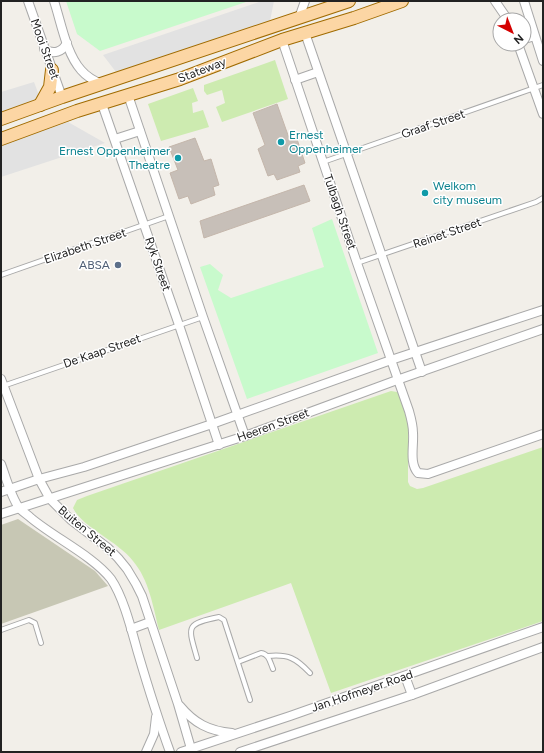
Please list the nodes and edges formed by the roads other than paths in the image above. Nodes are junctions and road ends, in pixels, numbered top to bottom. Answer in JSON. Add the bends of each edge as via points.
{"nodes":[{"id":1,"x":28,"y":1,"type":"edge"},
{"id":2,"x":54,"y":1,"type":"edge"},
{"id":3,"x":305,"y":1,"type":"edge"},
{"id":4,"x":348,"y":1,"type":"edge"},
{"id":5,"x":495,"y":1,"type":"edge"},
{"id":6,"x":524,"y":1,"type":"edge"},
{"id":7,"x":397,"y":2,"type":"edge"},
{"id":8,"x":503,"y":12,"type":"edge"},
{"id":9,"x":299,"y":18,"type":"junction"},
{"id":10,"x":305,"y":33,"type":"junction"},
{"id":11,"x":535,"y":38,"type":"junction"},
{"id":12,"x":532,"y":39,"type":"edge"},
{"id":13,"x":282,"y":40,"type":"junction"},
{"id":14,"x":67,"y":43,"type":"junction"},
{"id":15,"x":224,"y":43,"type":"junction"},
{"id":16,"x":44,"y":49,"type":"junction"},
{"id":17,"x":521,"y":52,"type":"edge"},
{"id":18,"x":174,"y":60,"type":"junction"},
{"id":19,"x":228,"y":60,"type":"junction"},
{"id":20,"x":543,"y":61,"type":"edge"},
{"id":21,"x":52,"y":70,"type":"junction"},
{"id":22,"x":318,"y":72,"type":"junction"},
{"id":23,"x":180,"y":79,"type":"junction"},
{"id":24,"x":295,"y":80,"type":"junction"},
{"id":25,"x":102,"y":84,"type":"junction"},
{"id":26,"x":543,"y":85,"type":"edge"},
{"id":27,"x":534,"y":88,"type":"junction"},
{"id":28,"x":128,"y":95,"type":"junction"},
{"id":29,"x":62,"y":97,"type":"junction"},
{"id":30,"x":102,"y":104,"type":"junction"},
{"id":31,"x":40,"y":105,"type":"junction"},
{"id":32,"x":77,"y":111,"type":"junction"},
{"id":33,"x":543,"y":114,"type":"edge"},
{"id":34,"x":6,"y":118,"type":"edge"},
{"id":35,"x":140,"y":131,"type":"junction"},
{"id":36,"x":17,"y":134,"type":"junction"},
{"id":37,"x":1,"y":139,"type":"edge"},
{"id":38,"x":115,"y":139,"type":"junction"},
{"id":39,"x":347,"y":154,"type":"junction"},
{"id":40,"x":323,"y":162,"type":"junction"},
{"id":41,"x":543,"y":198,"type":"edge"},
{"id":42,"x":536,"y":202,"type":"junction"},
{"id":43,"x":543,"y":202,"type":"edge"},
{"id":44,"x":169,"y":216,"type":"junction"},
{"id":45,"x":145,"y":225,"type":"junction"},
{"id":46,"x":381,"y":254,"type":"junction"},
{"id":47,"x":357,"y":263,"type":"junction"},
{"id":48,"x":1,"y":274,"type":"edge"},
{"id":49,"x":543,"y":310,"type":"edge"},
{"id":50,"x":203,"y":317,"type":"junction"},
{"id":51,"x":179,"y":325,"type":"junction"},
{"id":52,"x":543,"y":329,"type":"edge"},
{"id":53,"x":415,"y":352,"type":"junction"},
{"id":54,"x":391,"y":360,"type":"junction"},
{"id":55,"x":422,"y":372,"type":"junction"},
{"id":56,"x":397,"y":380,"type":"junction"},
{"id":57,"x":2,"y":384,"type":"edge"},
{"id":58,"x":238,"y":415,"type":"junction"},
{"id":59,"x":212,"y":424,"type":"junction"},
{"id":60,"x":543,"y":434,"type":"edge"},
{"id":61,"x":245,"y":436,"type":"junction"},
{"id":62,"x":219,"y":445,"type":"junction"},
{"id":63,"x":1,"y":464,"type":"edge"},
{"id":64,"x":39,"y":479,"type":"junction"},
{"id":65,"x":10,"y":489,"type":"junction"},
{"id":66,"x":1,"y":492,"type":"edge"},
{"id":67,"x":50,"y":499,"type":"junction"},
{"id":68,"x":19,"y":508,"type":"junction"},
{"id":69,"x":1,"y":514,"type":"edge"},
{"id":70,"x":150,"y":622,"type":"junction"},
{"id":71,"x":543,"y":627,"type":"edge"},
{"id":72,"x":131,"y":629,"type":"junction"},
{"id":73,"x":1,"y":630,"type":"edge"},
{"id":74,"x":41,"y":643,"type":"dead end"},
{"id":75,"x":543,"y":647,"type":"edge"},
{"id":76,"x":268,"y":656,"type":"junction"},
{"id":77,"x":197,"y":658,"type":"dead end"},
{"id":78,"x":238,"y":662,"type":"junction"},
{"id":79,"x":273,"y":669,"type":"dead end"},
{"id":80,"x":310,"y":673,"type":"dead end"},
{"id":81,"x":405,"y":676,"type":"junction"},
{"id":82,"x":412,"y":695,"type":"junction"},
{"id":83,"x":250,"y":700,"type":"dead end"},
{"id":84,"x":178,"y":704,"type":"junction"},
{"id":85,"x":156,"y":712,"type":"junction"},
{"id":86,"x":236,"y":733,"type":"junction"},
{"id":87,"x":192,"y":750,"type":"edge"},
{"id":88,"x":146,"y":752,"type":"edge"},
{"id":89,"x":170,"y":752,"type":"edge"},
{"id":90,"x":181,"y":752,"type":"edge"},
{"id":91,"x":240,"y":752,"type":"edge"}],
"edges":[{"from":1,"to":16,"type":"street","name":"Mooi Street"},
{"from":2,"to":14,"type":"street","name":"Mooi Street"},
{"from":3,"to":9,"type":"street"},
{"from":4,"to":9,"type":"main road","name":"Stateway"},
{"from":5,"to":8,"type":"street"},
{"from":6,"to":11,"type":"street"},
{"from":7,"to":10,"type":"main road","name":"Stateway"},
{"from":9,"to":15,"type":"main road","name":"Stateway"},
{"from":10,"to":13,"type":"main road","name":"Stateway"},
{"from":10,"to":22,"type":"street","name":"Tulbagh Street"},
{"from":11,"to":12,"type":"lane"},
{"from":11,"to":20,"type":"street"},
{"from":13,"to":19,"type":"main road","name":"Stateway"},
{"from":13,"to":24,"type":"street","name":"Tulbagh Street"},
{"from":14,"to":16,"type":"street","via":[[57,52],[48,52]]},
{"from":14,"to":25,"type":"street","name":"Mooi Street","via":[[81,71]]},
{"from":15,"to":18,"type":"main road","name":"Stateway"},
{"from":15,"to":19,"type":"main road"},
{"from":16,"to":21,"type":"street","name":"Mooi Street"},
{"from":17,"to":27,"type":"street"},
{"from":18,"to":23,"type":"main road"},
{"from":18,"to":25,"type":"main road","name":"Stateway"},
{"from":19,"to":23,"type":"main road","name":"Stateway"},
{"from":21,"to":29,"type":"street","name":"Mooi Street"},
{"from":21,"to":31,"type":"main road","via":[[50,87]]},
{"from":22,"to":24,"type":"street"},
{"from":22,"to":39,"type":"street","name":"Tulbagh Street"},
{"from":23,"to":28,"type":"main road","name":"Stateway"},
{"from":24,"to":40,"type":"street","name":"Tulbagh Street"},
{"from":25,"to":29,"type":"main road","name":"Stateway"},
{"from":26,"to":27,"type":"lane","name":"Graaf Street"},
{"from":27,"to":33,"type":"street"},
{"from":27,"to":39,"type":"lane","name":"Graaf Street"},
{"from":28,"to":30,"type":"main road","name":"Stateway"},
{"from":28,"to":35,"type":"street"},
{"from":29,"to":31,"type":"main road","name":"Stateway"},
{"from":29,"to":32,"type":"main road","via":[[70,109]]},
{"from":30,"to":32,"type":"main road","name":"Stateway"},
{"from":30,"to":38,"type":"street","name":"Ryk Street"},
{"from":31,"to":34,"type":"main road","name":"Stateway"},
{"from":32,"to":36,"type":"main road","name":"Stateway"},
{"from":34,"to":36,"type":"main road"},
{"from":35,"to":38,"type":"street"},
{"from":35,"to":44,"type":"street"},
{"from":36,"to":37,"type":"main road","name":"Stateway"},
{"from":38,"to":45,"type":"street","name":"Ryk Street"},
{"from":39,"to":40,"type":"lane","name":"Graaf Street"},
{"from":39,"to":46,"type":"street","name":"Tulbagh Street"},
{"from":40,"to":47,"type":"street","name":"Tulbagh Street"},
{"from":41,"to":42,"type":"lane","name":"Reinet Street"},
{"from":42,"to":43,"type":"lane","name":"Reinet Street"},
{"from":42,"to":46,"type":"lane","name":"Reinet Street"},
{"from":44,"to":45,"type":"lane","name":"Elizabeth Street"},
{"from":44,"to":50,"type":"street"},
{"from":45,"to":48,"type":"lane","name":"Elizabeth Street"},
{"from":45,"to":51,"type":"street","name":"Ryk Street"},
{"from":46,"to":47,"type":"lane","name":"Reinet Street"},
{"from":46,"to":53,"type":"street","name":"Tulbagh Street"},
{"from":47,"to":54,"type":"street","name":"Tulbagh Street"},
{"from":49,"to":53,"type":"street","name":"Heeren Street"},
{"from":50,"to":51,"type":"lane","name":"De Kaap Street"},
{"from":50,"to":58,"type":"street"},
{"from":51,"to":57,"type":"lane","name":"De Kaap Street"},
{"from":51,"to":59,"type":"street","name":"Ryk Street"},
{"from":52,"to":55,"type":"street","name":"Heeren Street"},
{"from":53,"to":54,"type":"street","name":"Heeren Street"},
{"from":53,"to":55,"type":"street","name":"Tulbagh Street"},
{"from":54,"to":56,"type":"street","name":"Tulbagh Street"},
{"from":54,"to":58,"type":"street","name":"Heeren Street"},
{"from":55,"to":56,"type":"street","name":"Heeren Street"},
{"from":56,"to":60,"type":"street","name":"Tulbagh Street","via":[[412,422],[413,464],[418,473],[428,474]]},
{"from":56,"to":61,"type":"street","name":"Heeren Street"},
{"from":57,"to":64,"type":"street","name":"Buiten Street"},
{"from":58,"to":59,"type":"street","name":"Heeren Street"},
{"from":58,"to":61,"type":"street"},
{"from":59,"to":62,"type":"street","name":"Ryk Street"},
{"from":59,"to":64,"type":"street","name":"Heeren Street","via":[[84,467]]},
{"from":61,"to":62,"type":"street","name":"Heeren Street"},
{"from":62,"to":67,"type":"street","name":"Heeren Street"},
{"from":63,"to":65,"type":"street","name":"Buiten Street"},
{"from":64,"to":65,"type":"street","name":"Heeren Street"},
{"from":64,"to":67,"type":"street","name":"Buiten Street"},
{"from":65,"to":66,"type":"street","name":"Heeren Street"},
{"from":65,"to":68,"type":"street","name":"Buiten Street"},
{"from":67,"to":68,"type":"street","name":"Heeren Street"},
{"from":67,"to":70,"type":"street","name":"Buiten Street","via":[[123,564],[136,584]]},
{"from":68,"to":69,"type":"street","name":"Heeren Street"},
{"from":68,"to":72,"type":"street","name":"Buiten Street","via":[[104,572],[121,598]]},
{"from":70,"to":72,"type":"street"},
{"from":70,"to":84,"type":"street","name":"Buiten Street"},
{"from":71,"to":81,"type":"street","name":"Jan Hofmeyer Road"},
{"from":72,"to":85,"type":"street","name":"Buiten Street"},
{"from":73,"to":74,"type":"lane","via":[[29,620],[35,623]]},
{"from":75,"to":82,"type":"street","name":"Jan Hofmeyer Road"},
{"from":76,"to":78,"type":"lane","via":[[261,653]]},
{"from":76,"to":79,"type":"lane"},
{"from":76,"to":80,"type":"lane","via":[[290,657]]},
{"from":77,"to":78,"type":"lane","via":[[191,630],[196,623],[219,617],[224,620]]},
{"from":78,"to":83,"type":"lane"},
{"from":81,"to":82,"type":"street"},
{"from":81,"to":86,"type":"street","name":"Jan Hofmeyer Road"},
{"from":82,"to":91,"type":"street","name":"Jan Hofmeyer Road"},
{"from":84,"to":86,"type":"street","via":[[199,724],[216,731]]},
{"from":84,"to":87,"type":"street","name":"Buiten Street"},
{"from":85,"to":88,"type":"street","via":[[154,734]]},
{"from":85,"to":89,"type":"street","name":"Buiten Street"},
{"from":86,"to":87,"type":"street","name":"Jan Hofmeyer Road"},
{"from":87,"to":90,"type":"street","name":"Jan Hofmeyer Road"}]}
